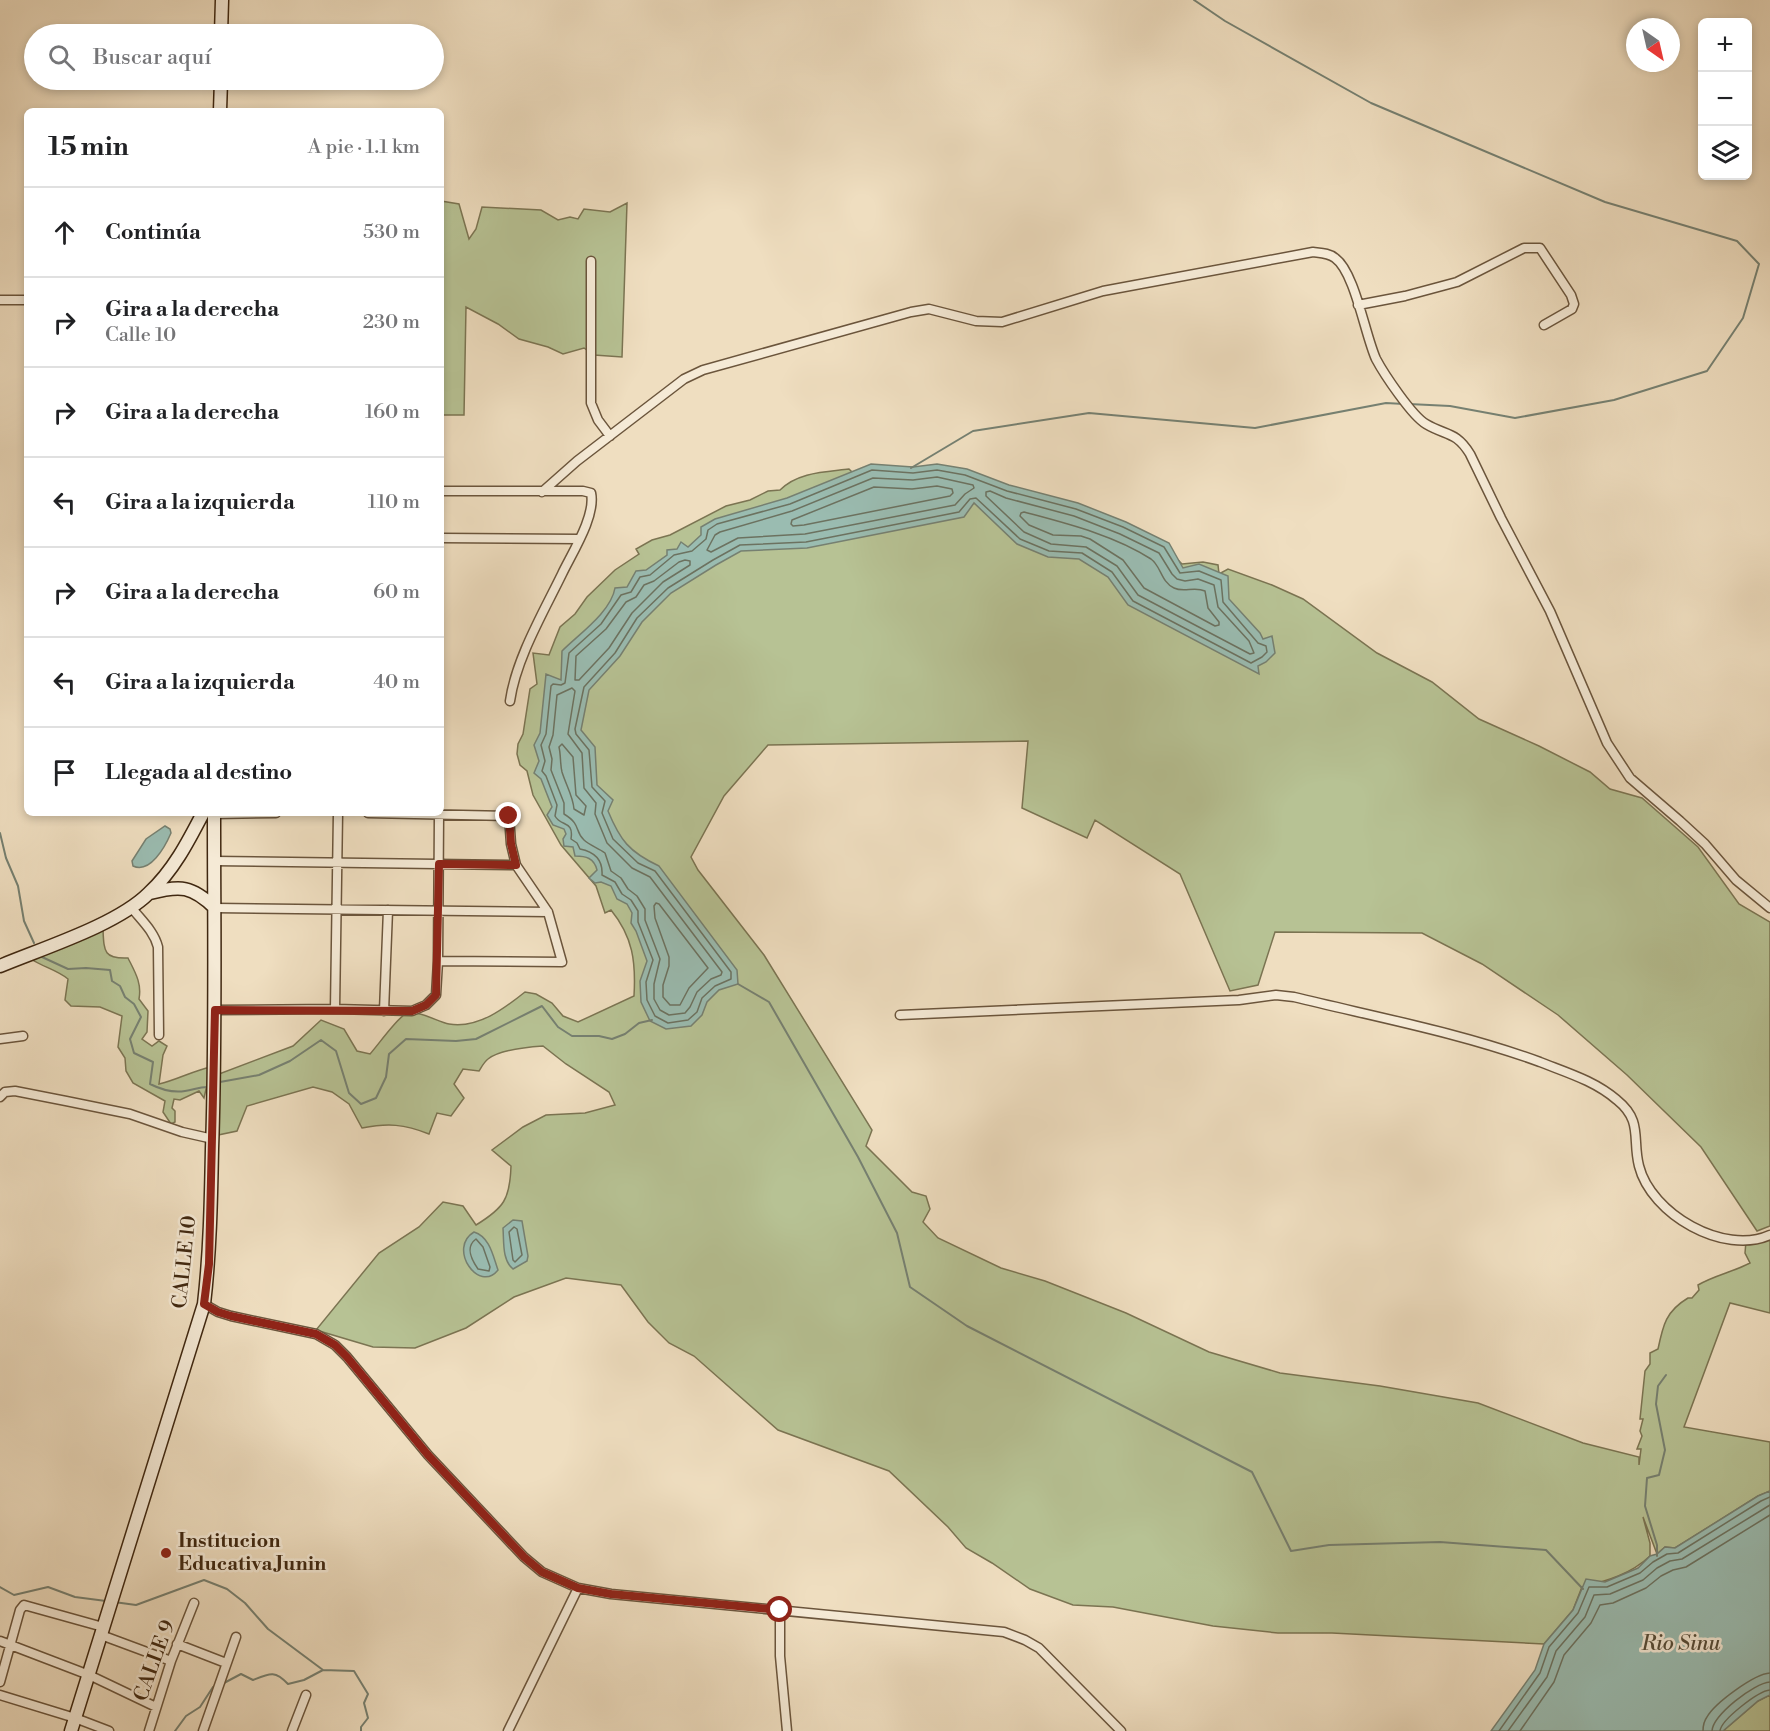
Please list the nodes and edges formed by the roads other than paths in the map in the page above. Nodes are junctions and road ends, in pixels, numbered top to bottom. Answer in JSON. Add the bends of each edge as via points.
{"nodes":[{"id":1,"x":222,"y":0,"type":"edge"},
{"id":2,"x":221,"y":24,"type":"edge"},
{"id":3,"x":221,"y":90,"type":"edge"},
{"id":4,"x":220,"y":108,"type":"edge"},
{"id":5,"x":591,"y":261,"type":"dead end"},
{"id":6,"x":0,"y":300,"type":"edge"},
{"id":7,"x":24,"y":300,"type":"edge"},
{"id":8,"x":1358,"y":305,"type":"junction"},
{"id":9,"x":1544,"y":326,"type":"dead end"},
{"id":10,"x":610,"y":436,"type":"junction"},
{"id":11,"x":444,"y":491,"type":"edge"},
{"id":12,"x":542,"y":492,"type":"junction"},
{"id":13,"x":444,"y":538,"type":"edge"},
{"id":14,"x":579,"y":538,"type":"junction"},
{"id":15,"x":510,"y":701,"type":"dead end"},
{"id":16,"x":444,"y":814,"type":"edge"},
{"id":17,"x":201,"y":816,"type":"edge"},
{"id":18,"x":214,"y":816,"type":"edge"},
{"id":19,"x":338,"y":816,"type":"edge"},
{"id":20,"x":440,"y":816,"type":"edge"},
{"id":21,"x":214,"y":861,"type":"junction"},
{"id":22,"x":337,"y":862,"type":"junction"},
{"id":23,"x":439,"y":864,"type":"junction"},
{"id":24,"x":516,"y":865,"type":"junction"},
{"id":25,"x":149,"y":894,"type":"junction"},
{"id":26,"x":131,"y":908,"type":"junction"},
{"id":27,"x":215,"y":908,"type":"junction"},
{"id":28,"x":1770,"y":908,"type":"edge"},
{"id":29,"x":336,"y":910,"type":"junction"},
{"id":30,"x":388,"y":910,"type":"junction"},
{"id":31,"x":439,"y":911,"type":"junction"},
{"id":32,"x":548,"y":912,"type":"junction"},
{"id":33,"x":438,"y":961,"type":"junction"},
{"id":34,"x":0,"y":966,"type":"edge"},
{"id":35,"x":335,"y":1009,"type":"junction"},
{"id":36,"x":215,"y":1010,"type":"junction"},
{"id":37,"x":384,"y":1011,"type":"junction"},
{"id":38,"x":900,"y":1015,"type":"dead end"},
{"id":39,"x":159,"y":1035,"type":"dead end"},
{"id":40,"x":23,"y":1036,"type":"dead end"},
{"id":41,"x":0,"y":1040,"type":"edge"},
{"id":42,"x":0,"y":1093,"type":"edge"},
{"id":43,"x":213,"y":1139,"type":"junction"},
{"id":44,"x":1770,"y":1235,"type":"edge"},
{"id":45,"x":204,"y":1304,"type":"junction"},
{"id":46,"x":578,"y":1588,"type":"junction"},
{"id":47,"x":194,"y":1603,"type":"dead end"},
{"id":48,"x":780,"y":1610,"type":"junction"},
{"id":49,"x":102,"y":1631,"type":"junction"},
{"id":50,"x":236,"y":1637,"type":"dead end"},
{"id":51,"x":0,"y":1641,"type":"edge"},
{"id":52,"x":177,"y":1644,"type":"junction"},
{"id":53,"x":11,"y":1645,"type":"junction"},
{"id":54,"x":171,"y":1661,"type":"junction"},
{"id":55,"x":226,"y":1663,"type":"junction"},
{"id":56,"x":89,"y":1675,"type":"junction"},
{"id":57,"x":0,"y":1682,"type":"edge"},
{"id":58,"x":0,"y":1695,"type":"edge"},
{"id":59,"x":306,"y":1695,"type":"dead end"},
{"id":60,"x":156,"y":1707,"type":"junction"},
{"id":61,"x":75,"y":1718,"type":"junction"},
{"id":62,"x":71,"y":1731,"type":"edge"},
{"id":63,"x":109,"y":1731,"type":"edge"},
{"id":64,"x":148,"y":1731,"type":"edge"},
{"id":65,"x":203,"y":1731,"type":"edge"},
{"id":66,"x":292,"y":1731,"type":"edge"},
{"id":67,"x":508,"y":1731,"type":"edge"},
{"id":68,"x":787,"y":1731,"type":"edge"},
{"id":69,"x":1120,"y":1731,"type":"edge"}],
"edges":[{"from":1,"to":2,"type":"main road"},
{"from":3,"to":4,"type":"main road"},
{"from":5,"to":10,"type":"street","via":[[591,403]]},
{"from":6,"to":7,"type":"street"},
{"from":8,"to":9,"type":"street","via":[[1457,282],[1532,247],[1540,248],[1574,304]]},
{"from":8,"to":10,"type":"street","via":[[1336,258],[1313,252],[1103,291],[1002,322],[976,321],[929,309],[911,312],[703,370],[684,379]]},
{"from":8,"to":28,"type":"street","via":[[1378,362],[1414,415],[1455,436],[1470,454],[1550,610],[1606,743],[1621,767],[1705,844],[1736,880]]},
{"from":10,"to":12,"type":"street"},
{"from":11,"to":12,"type":"street"},
{"from":12,"to":14,"type":"street","via":[[591,493],[586,524]]},
{"from":13,"to":14,"type":"street"},
{"from":14,"to":15,"type":"street","via":[[523,657]]},
{"from":16,"to":24,"type":"street","via":[[509,816]]},
{"from":17,"to":25,"type":"main road","via":[[172,868]]},
{"from":18,"to":21,"type":"main road","name":"CALLE 10"},
{"from":19,"to":22,"type":"street"},
{"from":20,"to":23,"type":"street"},
{"from":21,"to":22,"type":"street"},
{"from":21,"to":27,"type":"main road","name":"CALLE 10"},
{"from":22,"to":23,"type":"street"},
{"from":22,"to":29,"type":"street"},
{"from":23,"to":24,"type":"street"},
{"from":23,"to":31,"type":"street"},
{"from":24,"to":32,"type":"street"},
{"from":25,"to":26,"type":"main road"},
{"from":25,"to":27,"type":"main road","via":[[182,887],[194,891]]},
{"from":26,"to":34,"type":"main road"},
{"from":26,"to":39,"type":"street","via":[[159,947]]},
{"from":27,"to":29,"type":"street"},
{"from":27,"to":36,"type":"main road","name":"CALLE 10"},
{"from":29,"to":30,"type":"street"},
{"from":29,"to":35,"type":"street"},
{"from":30,"to":31,"type":"street"},
{"from":30,"to":37,"type":"street"},
{"from":31,"to":32,"type":"street"},
{"from":31,"to":33,"type":"street"},
{"from":32,"to":33,"type":"street","via":[[562,962]]},
{"from":33,"to":37,"type":"street","via":[[436,995],[426,1005],[412,1011]]},
{"from":35,"to":36,"type":"street"},
{"from":35,"to":37,"type":"street"},
{"from":36,"to":43,"type":"main road","name":"CALLE 10"},
{"from":38,"to":44,"type":"street","via":[[1239,1000],[1276,995],[1501,1048],[1587,1080],[1623,1105],[1632,1115],[1639,1167],[1649,1188],[1677,1218],[1729,1240]]},
{"from":40,"to":41,"type":"street"},
{"from":42,"to":43,"type":"street","via":[[15,1091],[129,1114]]},
{"from":43,"to":45,"type":"main road","name":"CALLE 10"},
{"from":45,"to":46,"type":"street","via":[[231,1316],[316,1334],[335,1345],[428,1455],[524,1557],[542,1572]]},
{"from":45,"to":49,"type":"main road","name":"CALLE 10"},
{"from":46,"to":48,"type":"street"},
{"from":46,"to":67,"type":"street"},
{"from":47,"to":52,"type":"street","name":"CALLE 9"},
{"from":48,"to":68,"type":"street"},
{"from":48,"to":69,"type":"street","via":[[1004,1632],[1039,1648]]},
{"from":49,"to":53,"type":"street","via":[[24,1605]]},
{"from":49,"to":54,"type":"street"},
{"from":49,"to":56,"type":"main road","name":"CALLE 10"},
{"from":50,"to":55,"type":"street"},
{"from":51,"to":53,"type":"street"},
{"from":52,"to":54,"type":"street","name":"CALLE 9"},
{"from":52,"to":55,"type":"street"},
{"from":53,"to":56,"type":"street"},
{"from":53,"to":57,"type":"street"},
{"from":54,"to":60,"type":"street","name":"CALLE 9"},
{"from":55,"to":65,"type":"street"},
{"from":56,"to":60,"type":"street"},
{"from":56,"to":61,"type":"main road","name":"CALLE 10"},
{"from":58,"to":61,"type":"street"},
{"from":59,"to":66,"type":"street"},
{"from":60,"to":64,"type":"street","name":"CALLE 9"},
{"from":61,"to":62,"type":"main road","name":"CALLE 10"},
{"from":61,"to":63,"type":"street"}]}
